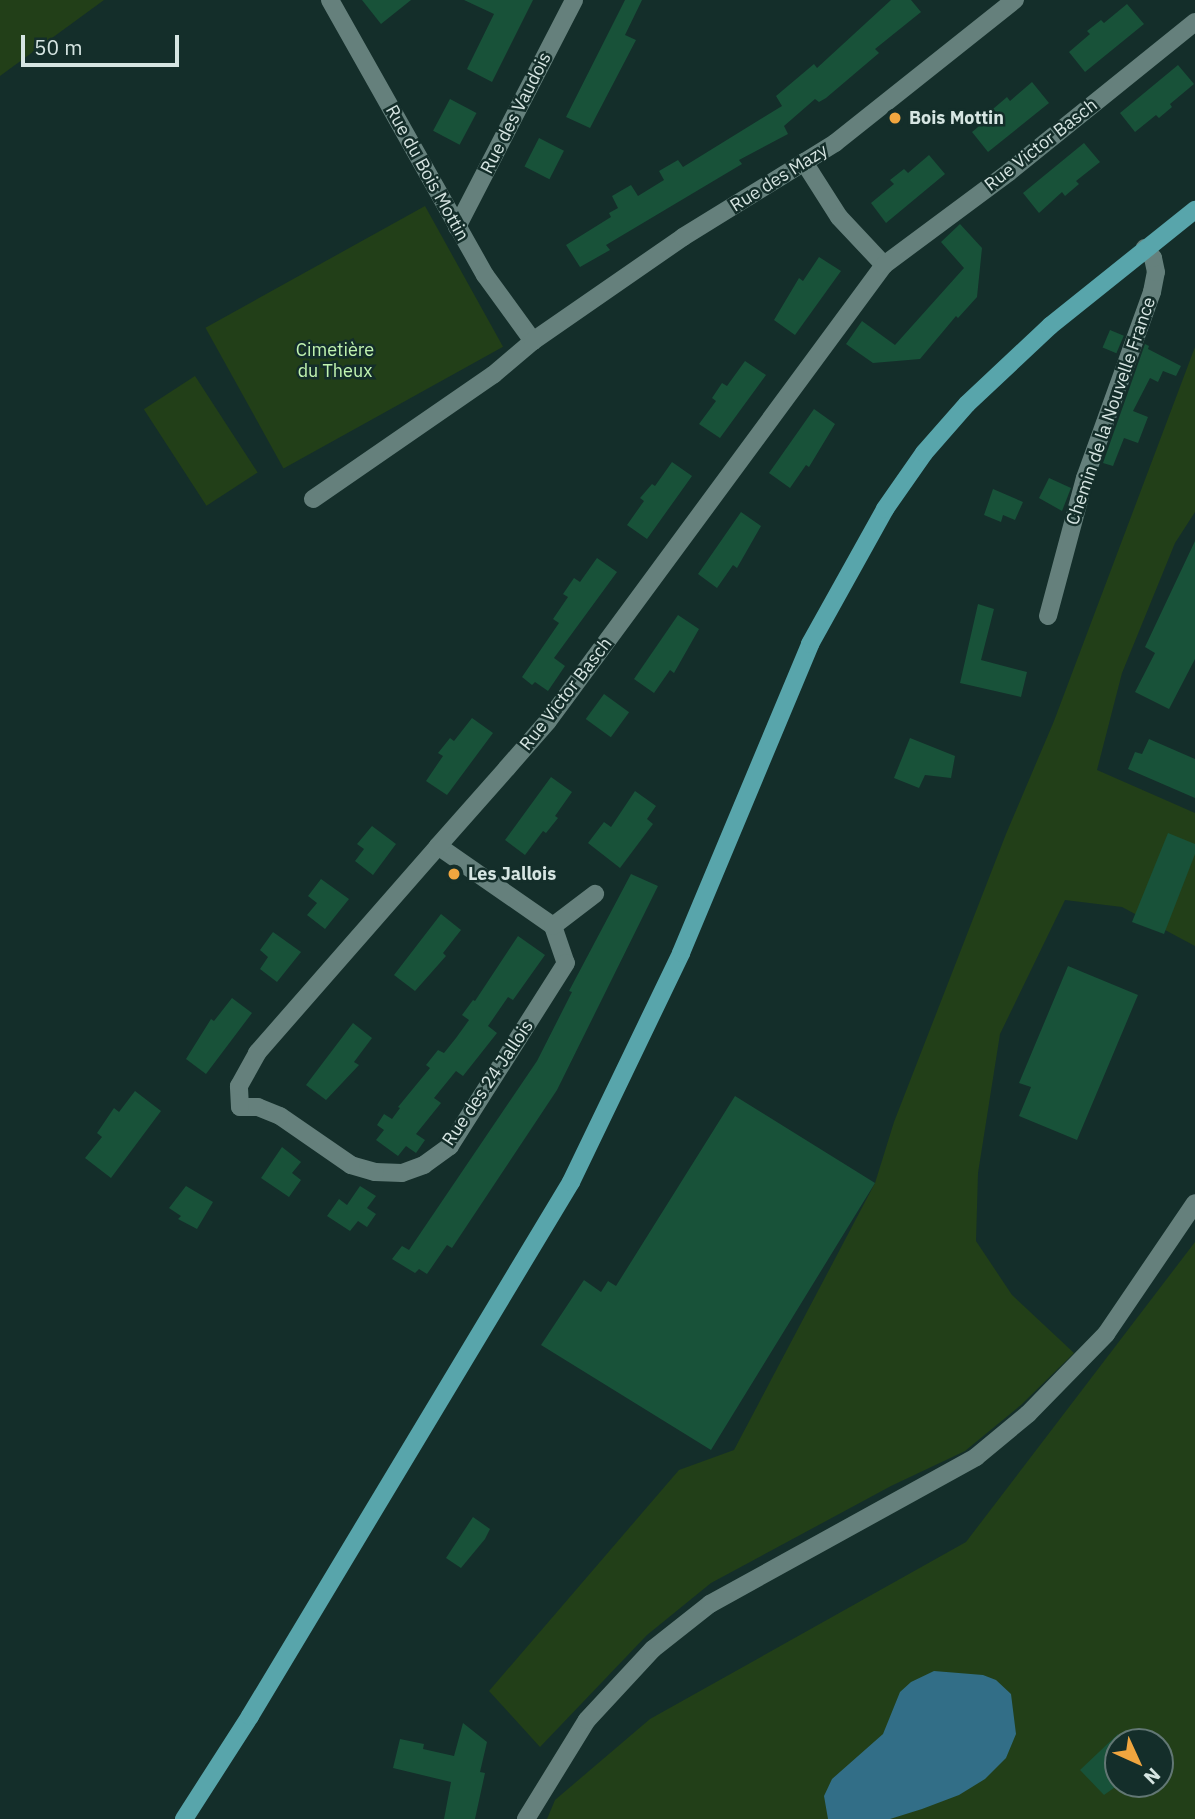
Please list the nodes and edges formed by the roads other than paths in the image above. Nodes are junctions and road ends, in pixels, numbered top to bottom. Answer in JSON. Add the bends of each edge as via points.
{"nodes":[{"id":1,"x":330,"y":0,"type":"edge"},
{"id":2,"x":574,"y":0,"type":"edge"},
{"id":3,"x":1015,"y":0,"type":"edge"},
{"id":4,"x":1195,"y":22,"type":"edge"},
{"id":5,"x":804,"y":162,"type":"junction"},
{"id":6,"x":1195,"y":210,"type":"edge"},
{"id":7,"x":457,"y":227,"type":"junction"},
{"id":8,"x":1145,"y":248,"type":"junction"},
{"id":9,"x":884,"y":265,"type":"junction"},
{"id":10,"x":533,"y":341,"type":"junction"},
{"id":11,"x":313,"y":499,"type":"dead end"},
{"id":12,"x":1048,"y":616,"type":"dead end"},
{"id":13,"x":438,"y":846,"type":"junction"},
{"id":14,"x":595,"y":894,"type":"dead end"},
{"id":15,"x":553,"y":926,"type":"junction"},
{"id":16,"x":240,"y":1107,"type":"joint"},
{"id":17,"x":1195,"y":1203,"type":"edge"},
{"id":18,"x":184,"y":1819,"type":"edge"},
{"id":19,"x":526,"y":1819,"type":"edge"}],
"edges":[{"from":1,"to":7,"type":"street","name":"Rue du Bois Mottin"},
{"from":2,"to":7,"type":"street","name":"Rue des Vaudois"},
{"from":3,"to":5,"type":"street","name":"Rue des Mazy","via":[[835,143]]},
{"from":4,"to":9,"type":"street","name":"Rue Victor Basch","via":[[1009,172]]},
{"from":5,"to":9,"type":"street","via":[[839,217]]},
{"from":5,"to":10,"type":"street","name":"Rue des Mazy","via":[[683,237]]},
{"from":6,"to":8,"type":"main road"},
{"from":7,"to":10,"type":"street","name":"Rue du Bois Mottin"},
{"from":8,"to":12,"type":"street","name":"Chemin de la Nouvelle France","via":[[1156,272],[1152,292],[1085,478]]},
{"from":8,"to":18,"type":"main road","via":[[1050,326],[967,404],[924,453],[885,509],[810,644],[681,953],[571,1182]]},
{"from":9,"to":13,"type":"street","name":"Rue Victor Basch","via":[[548,721]]},
{"from":10,"to":11,"type":"street","name":"Rue des Mazy","via":[[493,375]]},
{"from":13,"to":15,"type":"street"},
{"from":13,"to":16,"type":"street","name":"Rue Victor Basch","via":[[257,1053],[239,1086]]},
{"from":14,"to":15,"type":"street"},
{"from":15,"to":16,"type":"street","name":"Rue des 24 Jallois","via":[[566,963],[450,1146],[424,1165],[402,1173],[351,1165],[280,1116],[258,1107]]},
{"from":17,"to":19,"type":"street","via":[[1106,1334],[1028,1414],[976,1457],[710,1604],[653,1649],[587,1720]]}]}
